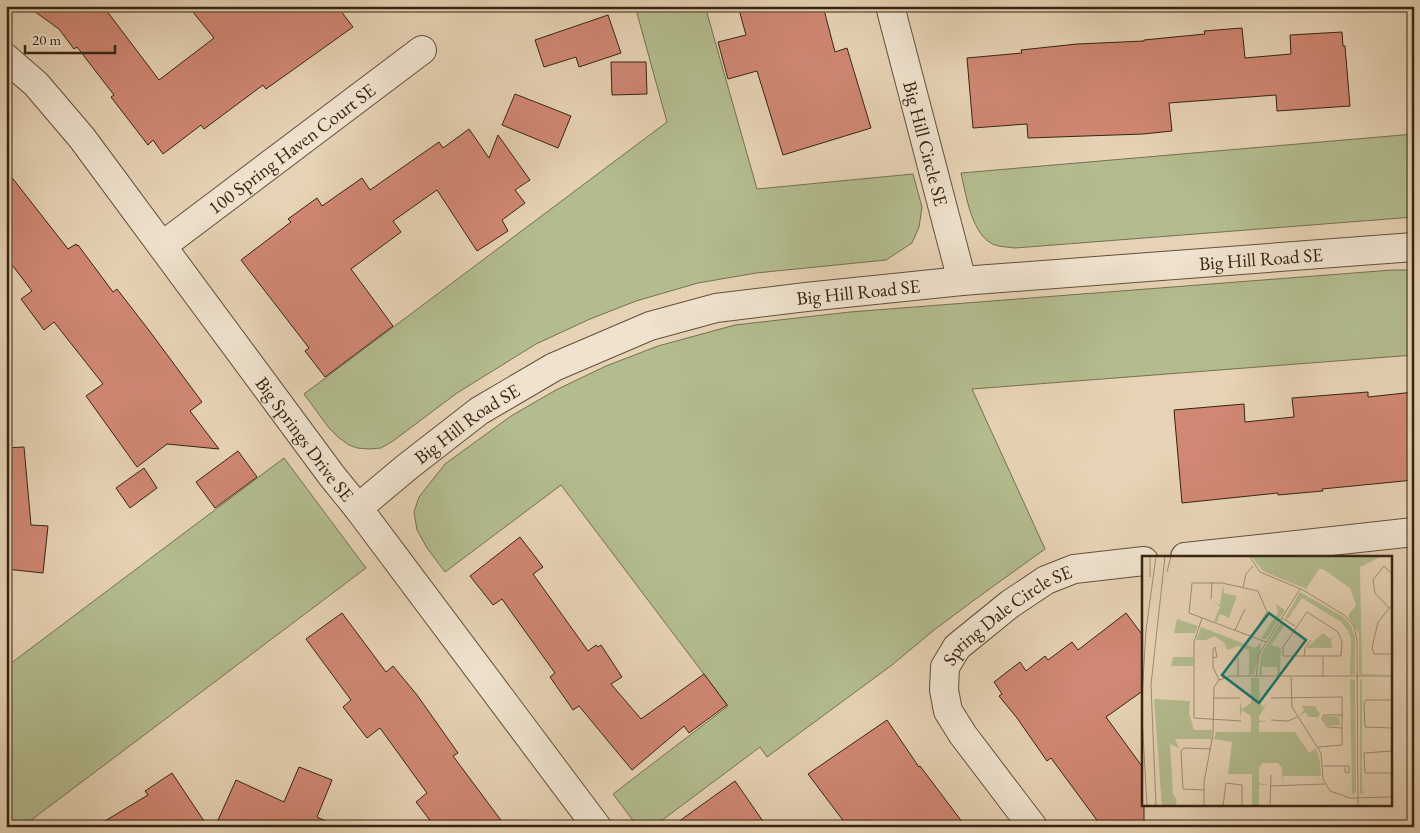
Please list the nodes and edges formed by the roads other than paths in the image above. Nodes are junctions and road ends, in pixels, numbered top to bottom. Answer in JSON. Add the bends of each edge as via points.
{"nodes":[{"id":1,"x":890,"y":6,"type":"edge"},
{"id":2,"x":422,"y":50,"type":"dead end"},
{"id":3,"x":6,"y":58,"type":"edge"},
{"id":4,"x":162,"y":246,"type":"junction"},
{"id":5,"x":1414,"y":247,"type":"edge"},
{"id":6,"x":962,"y":282,"type":"junction"},
{"id":7,"x":358,"y":508,"type":"junction"},
{"id":8,"x":1414,"y":532,"type":"edge"},
{"id":9,"x":1194,"y":556,"type":"edge"},
{"id":10,"x":1142,"y":561,"type":"edge"},
{"id":11,"x":597,"y":827,"type":"edge"},
{"id":12,"x":1033,"y":827,"type":"edge"}],
"edges":[{"from":1,"to":6,"type":"street","name":"Big Hill Circle SE"},
{"from":2,"to":4,"type":"street","name":"100 Spring Haven Court SE"},
{"from":3,"to":4,"type":"street","name":"Big Springs Drive SE","via":[[36,84],[82,138]]},
{"from":4,"to":7,"type":"street","name":"Big Springs Drive SE"},
{"from":5,"to":6,"type":"street","name":"Big Hill Road SE"},
{"from":6,"to":7,"type":"street","name":"Big Hill Road SE","via":[[751,303],[716,308],[650,326],[554,367],[479,411]]},
{"from":7,"to":11,"type":"street","name":"Big Springs Drive SE"},
{"from":8,"to":9,"type":"street"},
{"from":10,"to":12,"type":"street","name":"Spring Dale Circle SE","via":[[1074,569],[1046,580],[957,647],[945,667],[944,690],[948,710],[963,735]]}]}
